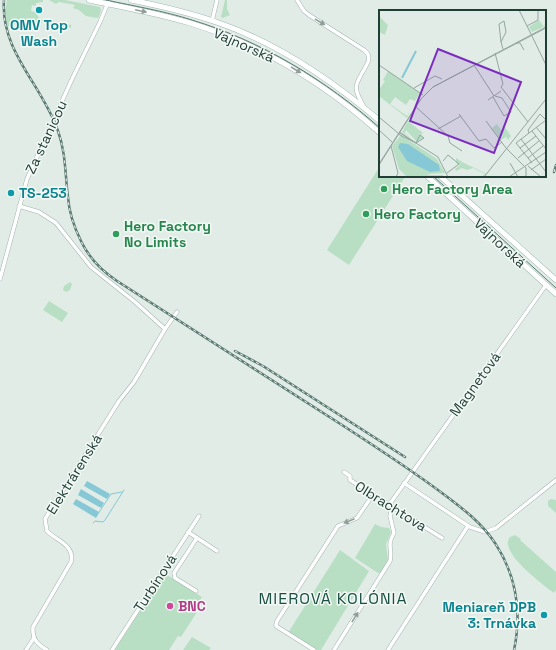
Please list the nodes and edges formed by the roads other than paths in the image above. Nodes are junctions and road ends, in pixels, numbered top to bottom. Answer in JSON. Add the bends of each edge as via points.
{"nodes":[{"id":1,"x":89,"y":0,"type":"edge"},
{"id":2,"x":131,"y":0,"type":"edge"},
{"id":3,"x":217,"y":0,"type":"edge"},
{"id":4,"x":297,"y":0,"type":"edge"},
{"id":5,"x":109,"y":2,"type":"edge"},
{"id":6,"x":212,"y":20,"type":"junction"},
{"id":7,"x":210,"y":30,"type":"junction"},
{"id":8,"x":366,"y":109,"type":"junction"},
{"id":9,"x":379,"y":120,"type":"edge"},
{"id":10,"x":379,"y":132,"type":"edge"},
{"id":11,"x":429,"y":177,"type":"edge"},
{"id":12,"x":441,"y":177,"type":"edge"},
{"id":13,"x":19,"y":206,"type":"junction"},
{"id":14,"x":0,"y":279,"type":"edge"},
{"id":15,"x":556,"y":280,"type":"edge"},
{"id":16,"x":546,"y":285,"type":"junction"},
{"id":17,"x":556,"y":294,"type":"edge"},
{"id":18,"x":177,"y":312,"type":"dead end"},
{"id":19,"x":165,"y":329,"type":"junction"},
{"id":20,"x":344,"y":472,"type":"dead end"},
{"id":21,"x":556,"y":480,"type":"edge"},
{"id":22,"x":404,"y":483,"type":"junction"},
{"id":23,"x":377,"y":497,"type":"junction"},
{"id":24,"x":391,"y":506,"type":"junction"},
{"id":25,"x":199,"y":516,"type":"dead end"},
{"id":26,"x":468,"y":526,"type":"junction"},
{"id":27,"x":188,"y":532,"type":"junction"},
{"id":28,"x":197,"y":538,"type":"junction"},
{"id":29,"x":442,"y":538,"type":"dead end"},
{"id":30,"x":217,"y":551,"type":"dead end"},
{"id":31,"x":196,"y":591,"type":"dead end"},
{"id":32,"x":34,"y":638,"type":"junction"},
{"id":33,"x":26,"y":650,"type":"edge"},
{"id":34,"x":47,"y":650,"type":"edge"},
{"id":35,"x":112,"y":650,"type":"edge"},
{"id":36,"x":314,"y":650,"type":"edge"},
{"id":37,"x":334,"y":650,"type":"edge"},
{"id":38,"x":388,"y":650,"type":"edge"}],
"edges":[{"from":1,"to":5,"type":"main road","name":"Vajnorská"},
{"from":2,"to":6,"type":"main road","name":"Vajnorská"},
{"from":3,"to":6,"type":"street"},
{"from":4,"to":8,"type":"street","one_way":true,"via":[[309,15],[364,50],[369,57],[355,86]]},
{"from":5,"to":7,"type":"main road","name":"Vajnorská","one_way":true},
{"from":5,"to":13,"type":"street","name":"Za stanicou","via":[[27,179]]},
{"from":6,"to":7,"type":"main road"},
{"from":6,"to":8,"type":"main road","name":"Vajnorská","via":[[294,59]]},
{"from":7,"to":10,"type":"main road","name":"Vajnorská","one_way":true,"via":[[263,52],[303,74],[350,107]]},
{"from":8,"to":9,"type":"main road","name":"Vajnorská"},
{"from":11,"to":16,"type":"main road","name":"Vajnorská"},
{"from":12,"to":15,"type":"main road","name":"Vajnorská"},
{"from":13,"to":14,"type":"street","name":"Za stanicou"},
{"from":13,"to":19,"type":"street","via":[[39,212],[56,223],[91,267]]},
{"from":16,"to":17,"type":"main road","name":"Vajnorská"},
{"from":16,"to":22,"type":"street","name":"Magnetová"},
{"from":18,"to":19,"type":"street","name":"Elektrárenská"},
{"from":19,"to":32,"type":"street","name":"Elektrárenská","via":[[134,382],[119,401],[45,519],[47,531],[68,547],[71,559],[34,624]]},
{"from":20,"to":23,"type":"street","name":"Olbrachtova","via":[[350,476],[350,480]]},
{"from":21,"to":26,"type":"street","via":[[492,530],[482,532]]},
{"from":22,"to":24,"type":"street","name":"Magnetová"},
{"from":22,"to":26,"type":"street"},
{"from":23,"to":24,"type":"street","name":"Olbrachtova"},
{"from":23,"to":36,"type":"street","one_way":true,"via":[[370,499],[357,518],[338,526],[277,621],[276,626]]},
{"from":24,"to":29,"type":"street","name":"Olbrachtova"},
{"from":37,"to":24,"type":"street","one_way":true,"via":[[390,561],[389,541],[394,533],[390,516]]},
{"from":25,"to":27,"type":"street","name":"Turbínová"},
{"from":26,"to":38,"type":"street"},
{"from":27,"to":28,"type":"street"},
{"from":27,"to":35,"type":"street","name":"Turbínová"},
{"from":28,"to":30,"type":"street"},
{"from":28,"to":31,"type":"street","via":[[174,573],[175,578]]},
{"from":32,"to":33,"type":"street","name":"Elektrárenská"},
{"from":32,"to":34,"type":"street"}]}
